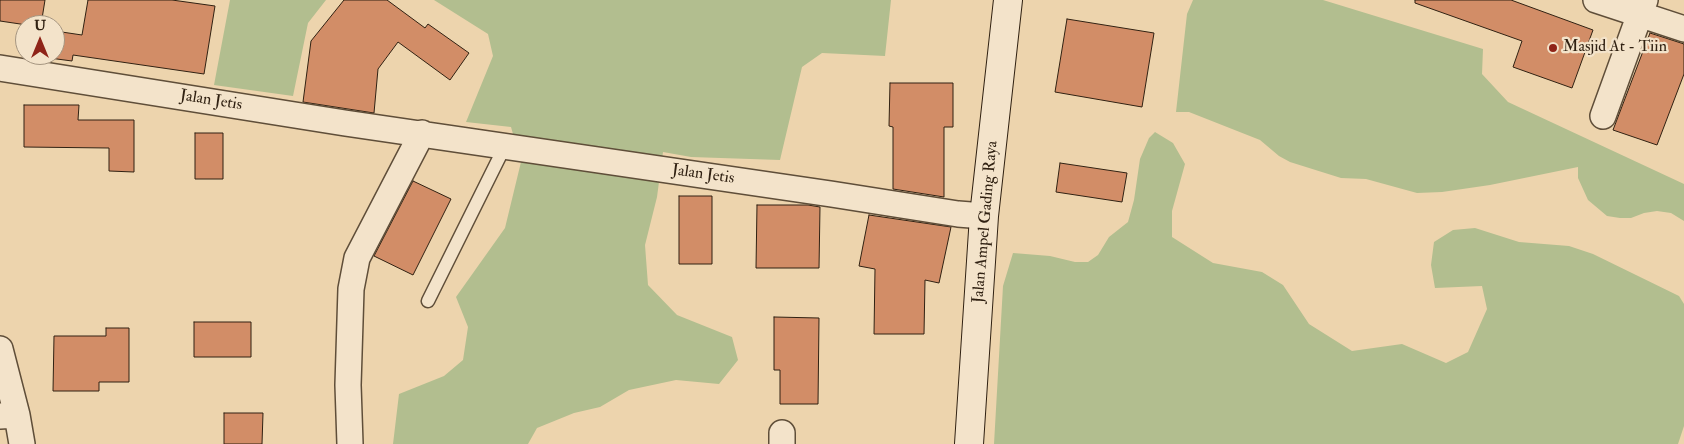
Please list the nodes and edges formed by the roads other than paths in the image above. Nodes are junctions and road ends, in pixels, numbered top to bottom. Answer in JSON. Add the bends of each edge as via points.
{"nodes":[{"id":1,"x":1008,"y":0,"type":"edge"},
{"id":2,"x":1596,"y":0,"type":"edge"},
{"id":3,"x":1643,"y":8,"type":"edge"},
{"id":4,"x":1684,"y":29,"type":"edge"},
{"id":5,"x":0,"y":68,"type":"edge"},
{"id":6,"x":1603,"y":116,"type":"dead end"},
{"id":7,"x":422,"y":133,"type":"junction"},
{"id":8,"x":505,"y":146,"type":"junction"},
{"id":9,"x":984,"y":216,"type":"junction"},
{"id":10,"x":428,"y":301,"type":"dead end"},
{"id":11,"x":0,"y":350,"type":"edge"},
{"id":12,"x":9,"y":416,"type":"edge"},
{"id":13,"x":22,"y":444,"type":"edge"},
{"id":14,"x":350,"y":444,"type":"edge"},
{"id":15,"x":969,"y":444,"type":"edge"}],
"edges":[{"from":1,"to":9,"type":"main road","name":"Jalan Ampel Gading Raya"},
{"from":2,"to":3,"type":"street"},
{"from":3,"to":4,"type":"street"},
{"from":3,"to":6,"type":"street"},
{"from":5,"to":7,"type":"street","name":"Jalan Jetis"},
{"from":7,"to":8,"type":"street","name":"Jalan Jetis"},
{"from":7,"to":14,"type":"street","via":[[357,258],[351,289]]},
{"from":8,"to":9,"type":"street","name":"Jalan Jetis"},
{"from":8,"to":10,"type":"lane"},
{"from":9,"to":15,"type":"main road","name":"Jalan Ampel Gading Raya"},
{"from":11,"to":12,"type":"street"},
{"from":12,"to":13,"type":"street"}]}
